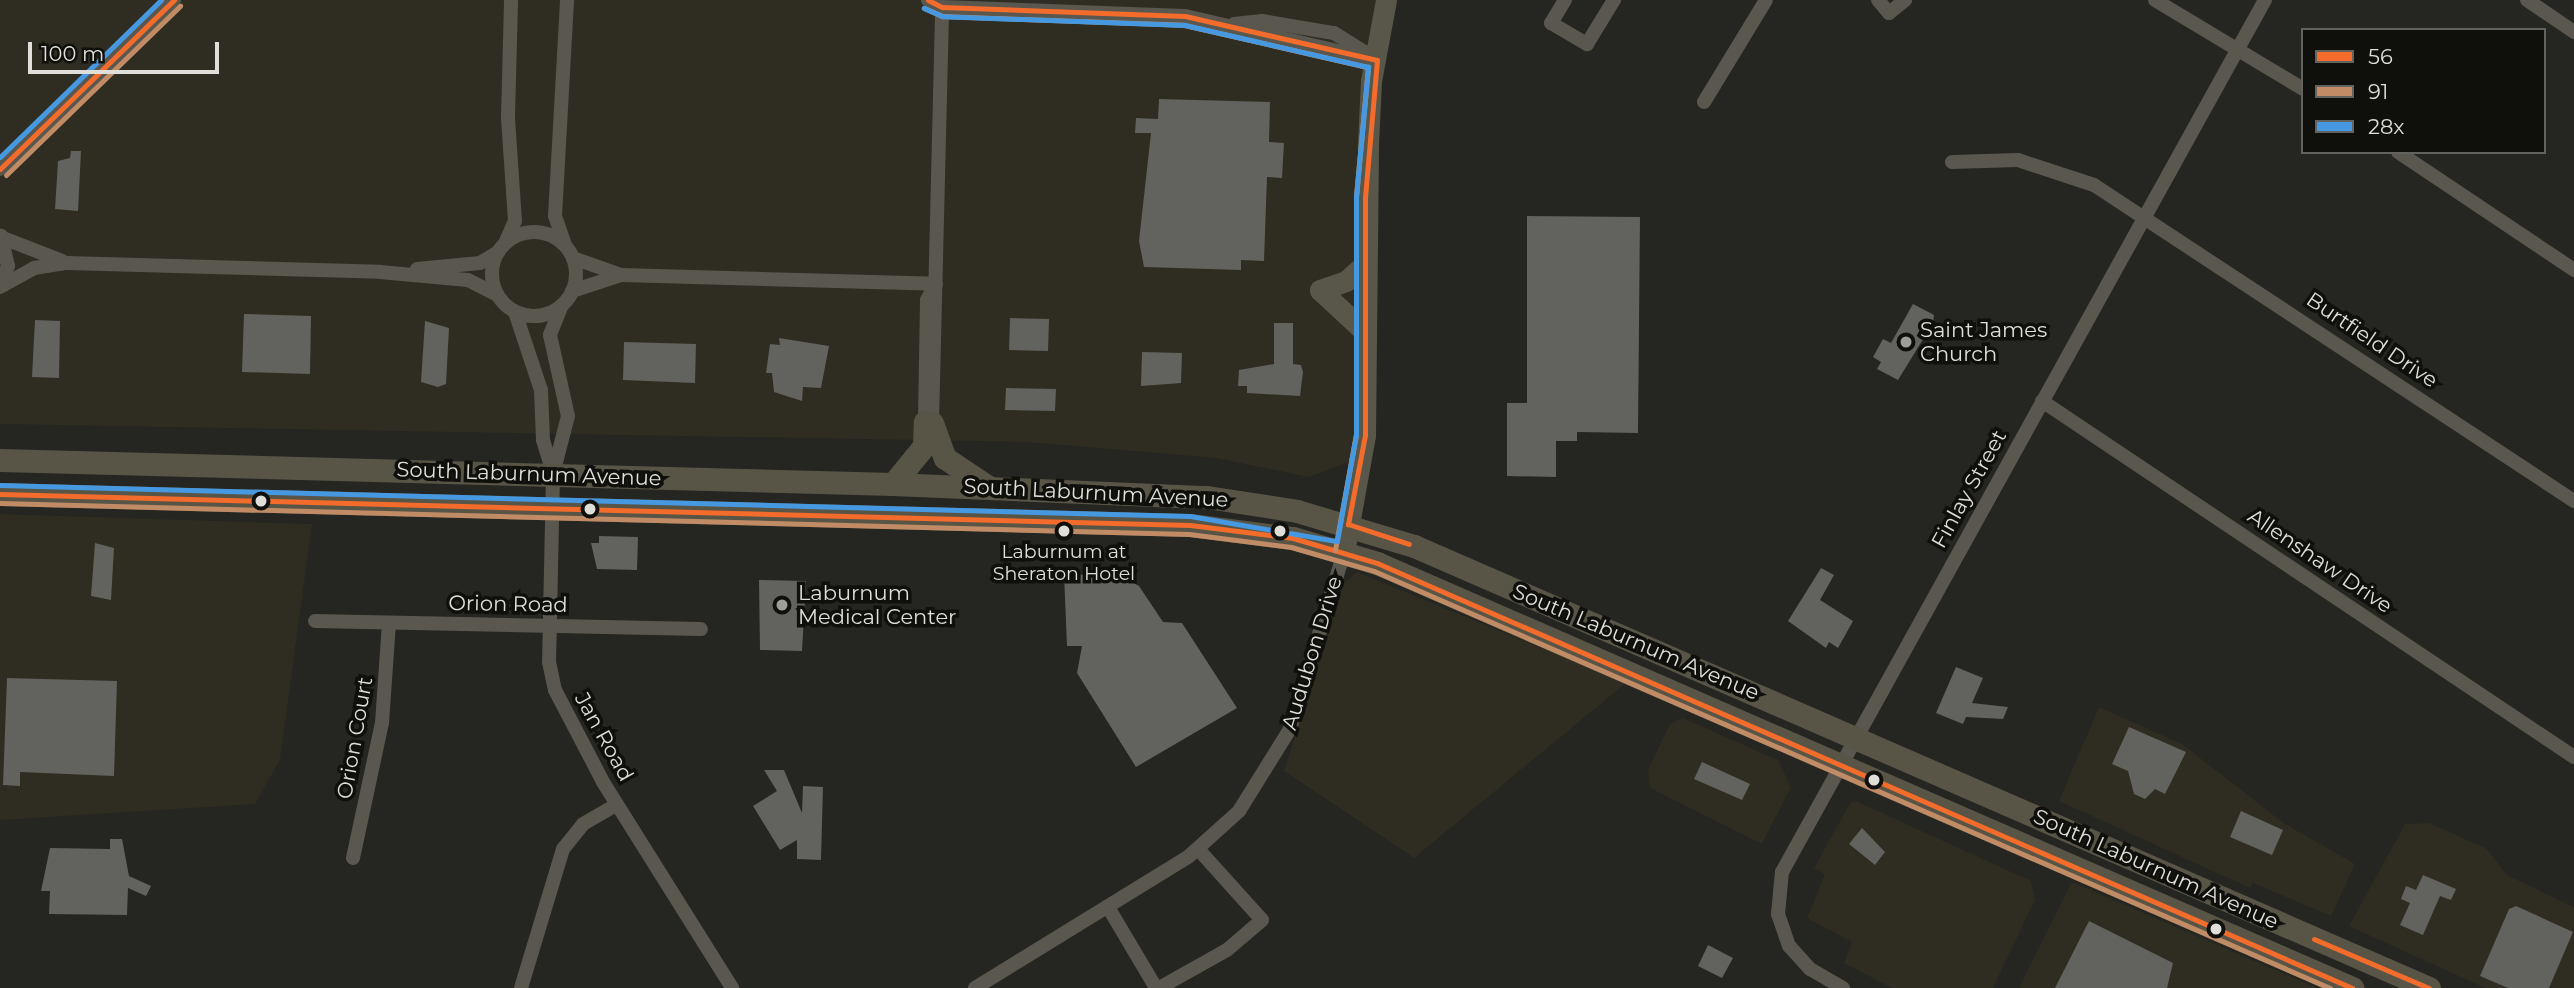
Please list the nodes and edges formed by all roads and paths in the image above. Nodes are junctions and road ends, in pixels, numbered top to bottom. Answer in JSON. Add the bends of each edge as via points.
{"nodes":[{"id":1,"x":174,"y":0,"type":"edge"},
{"id":2,"x":511,"y":0,"type":"edge"},
{"id":3,"x":567,"y":0,"type":"edge"},
{"id":4,"x":928,"y":0,"type":"edge"},
{"id":5,"x":1386,"y":0,"type":"edge"},
{"id":6,"x":1565,"y":0,"type":"edge"},
{"id":7,"x":1614,"y":0,"type":"edge"},
{"id":8,"x":1766,"y":0,"type":"edge"},
{"id":9,"x":1878,"y":0,"type":"edge"},
{"id":10,"x":1905,"y":0,"type":"edge"},
{"id":11,"x":2155,"y":0,"type":"edge"},
{"id":12,"x":2265,"y":0,"type":"edge"},
{"id":13,"x":2527,"y":0,"type":"edge"},
{"id":14,"x":943,"y":7,"type":"junction"},
{"id":15,"x":2574,"y":32,"type":"edge"},
{"id":16,"x":2239,"y":46,"type":"junction"},
{"id":17,"x":1377,"y":60,"type":"junction"},
{"id":18,"x":2301,"y":88,"type":"edge"},
{"id":19,"x":1704,"y":102,"type":"dead end"},
{"id":20,"x":2401,"y":154,"type":"edge"},
{"id":21,"x":1952,"y":162,"type":"dead end"},
{"id":22,"x":0,"y":169,"type":"edge"},
{"id":23,"x":2145,"y":215,"type":"junction"},
{"id":24,"x":1,"y":237,"type":"edge"},
{"id":25,"x":501,"y":248,"type":"junction"},
{"id":26,"x":569,"y":252,"type":"junction"},
{"id":27,"x":67,"y":263,"type":"junction"},
{"id":28,"x":1365,"y":264,"type":"junction"},
{"id":29,"x":2574,"y":270,"type":"edge"},
{"id":30,"x":380,"y":272,"type":"junction"},
{"id":31,"x":621,"y":275,"type":"junction"},
{"id":32,"x":936,"y":284,"type":"junction"},
{"id":33,"x":0,"y":286,"type":"edge"},
{"id":34,"x":572,"y":291,"type":"junction"},
{"id":35,"x":496,"y":294,"type":"junction"},
{"id":36,"x":562,"y":305,"type":"junction"},
{"id":37,"x":515,"y":312,"type":"junction"},
{"id":38,"x":1365,"y":332,"type":"junction"},
{"id":39,"x":2042,"y":401,"type":"junction"},
{"id":40,"x":928,"y":422,"type":"junction"},
{"id":41,"x":0,"y":460,"type":"edge"},
{"id":42,"x":554,"y":474,"type":"junction"},
{"id":43,"x":893,"y":484,"type":"junction"},
{"id":44,"x":990,"y":488,"type":"junction"},
{"id":45,"x":0,"y":494,"type":"edge"},
{"id":46,"x":2574,"y":501,"type":"edge"},
{"id":47,"x":553,"y":511,"type":"junction"},
{"id":48,"x":1348,"y":524,"type":"junction"},
{"id":49,"x":1344,"y":552,"type":"junction"},
{"id":50,"x":314,"y":621,"type":"dead end"},
{"id":51,"x":389,"y":623,"type":"junction"},
{"id":52,"x":551,"y":626,"type":"junction"},
{"id":53,"x":701,"y":629,"type":"dead end"},
{"id":54,"x":1854,"y":736,"type":"junction"},
{"id":55,"x":2574,"y":757,"type":"edge"},
{"id":56,"x":1840,"y":762,"type":"junction"},
{"id":57,"x":617,"y":804,"type":"junction"},
{"id":58,"x":1198,"y":849,"type":"junction"},
{"id":59,"x":353,"y":858,"type":"dead end"},
{"id":60,"x":1108,"y":907,"type":"junction"},
{"id":61,"x":520,"y":988,"type":"edge"},
{"id":62,"x":732,"y":988,"type":"edge"},
{"id":63,"x":975,"y":988,"type":"edge"},
{"id":64,"x":1158,"y":988,"type":"edge"},
{"id":65,"x":1843,"y":988,"type":"edge"},
{"id":66,"x":2351,"y":988,"type":"edge"},
{"id":67,"x":2429,"y":988,"type":"edge"}],
"edges":[{"from":1,"to":22,"type":"street"},
{"from":2,"to":25,"type":"street","via":[[508,117],[515,220]]},
{"from":3,"to":26,"type":"street","via":[[555,216]]},
{"from":4,"to":14,"type":"street"},
{"from":5,"to":17,"type":"street","name":"Audubon Drive"},
{"from":6,"to":7,"type":"street","via":[[1551,23],[1587,44]]},
{"from":8,"to":19,"type":"street"},
{"from":9,"to":10,"type":"street","via":[[1889,13]]},
{"from":11,"to":16,"type":"street"},
{"from":12,"to":16,"type":"street","name":"Finlay Street"},
{"from":13,"to":15,"type":"street"},
{"from":14,"to":17,"type":"street","via":[[1185,16],[1222,25],[1262,21],[1334,33]]},
{"from":14,"to":32,"type":"street"},
{"from":16,"to":18,"type":"street"},
{"from":16,"to":23,"type":"street","name":"Finlay Street"},
{"from":17,"to":28,"type":"street","name":"Audubon Drive","via":[[1371,80]]},
{"from":20,"to":29,"type":"street"},
{"from":21,"to":23,"type":"street","name":"Burtfield Drive","via":[[2018,160],[2066,171]]},
{"from":23,"to":39,"type":"street","name":"Finlay Street"},
{"from":23,"to":46,"type":"street","name":"Burtfield Drive"},
{"from":24,"to":27,"type":"street"},
{"from":24,"to":33,"type":"street","via":[[8,266]]},
{"from":25,"to":26,"type":"street","via":[[542,233]]},
{"from":25,"to":30,"type":"street","via":[[480,263]]},
{"from":25,"to":35,"type":"street","via":[[492,280]]},
{"from":26,"to":31,"type":"street"},
{"from":26,"to":34,"type":"street"},
{"from":27,"to":30,"type":"street"},
{"from":27,"to":33,"type":"street","via":[[34,268]]},
{"from":28,"to":38,"type":"street","name":"Audubon Drive"},
{"from":28,"to":38,"type":"street","via":[[1346,281],[1320,290]]},
{"from":30,"to":35,"type":"street","via":[[468,280]]},
{"from":31,"to":32,"type":"street"},
{"from":31,"to":34,"type":"street"},
{"from":32,"to":40,"type":"street"},
{"from":34,"to":36,"type":"street"},
{"from":35,"to":37,"type":"street"},
{"from":36,"to":37,"type":"street","via":[[540,316]]},
{"from":36,"to":42,"type":"street","via":[[550,335],[568,416]]},
{"from":37,"to":42,"type":"street","via":[[541,390],[543,440]]},
{"from":38,"to":48,"type":"street","name":"Audubon Drive","via":[[1365,435]]},
{"from":39,"to":54,"type":"street","name":"Finlay Street"},
{"from":39,"to":55,"type":"street","name":"Allenshaw Drive"},
{"from":40,"to":43,"type":"main road","via":[[920,455]]},
{"from":40,"to":44,"type":"main road","via":[[945,458]]},
{"from":41,"to":42,"type":"main road","name":"South Laburnum Avenue"},
{"from":42,"to":43,"type":"main road","name":"South Laburnum Avenue"},
{"from":42,"to":47,"type":"street","name":"Jan Road"},
{"from":43,"to":44,"type":"main road","name":"South Laburnum Avenue"},
{"from":44,"to":48,"type":"main road","name":"South Laburnum Avenue","via":[[1230,499]]},
{"from":45,"to":47,"type":"main road","name":"South Laburnum Avenue"},
{"from":47,"to":49,"type":"main road","name":"South Laburnum Avenue","via":[[1190,525],[1268,534]]},
{"from":47,"to":52,"type":"street","name":"Jan Road"},
{"from":48,"to":49,"type":"street","name":"Audubon Drive"},
{"from":48,"to":54,"type":"main road","name":"South Laburnum Avenue","via":[[1414,546]]},
{"from":49,"to":56,"type":"main road","name":"South Laburnum Avenue"},
{"from":49,"to":58,"type":"street","name":"Audubon Drive","via":[[1275,760],[1239,811]]},
{"from":50,"to":51,"type":"street","name":"Orion Road"},
{"from":51,"to":52,"type":"street","name":"Orion Road"},
{"from":51,"to":59,"type":"street","name":"Orion Court","via":[[382,723]]},
{"from":52,"to":53,"type":"street","name":"Orion Road"},
{"from":52,"to":57,"type":"street","name":"Jan Road","via":[[555,690]]},
{"from":54,"to":56,"type":"street","name":"Finlay Street"},
{"from":54,"to":67,"type":"main road","name":"South Laburnum Avenue"},
{"from":56,"to":65,"type":"street","name":"Finlay Street","via":[[1782,872],[1777,906],[1798,958]]},
{"from":56,"to":66,"type":"main road","name":"South Laburnum Avenue"},
{"from":57,"to":61,"type":"street","via":[[591,817],[563,849]]},
{"from":57,"to":62,"type":"street","name":"Jan Road"},
{"from":58,"to":60,"type":"street","name":"Audubon Drive"},
{"from":58,"to":64,"type":"street","via":[[1262,920],[1227,950]]},
{"from":60,"to":63,"type":"street","name":"Audubon Drive"},
{"from":60,"to":64,"type":"street"}]}
